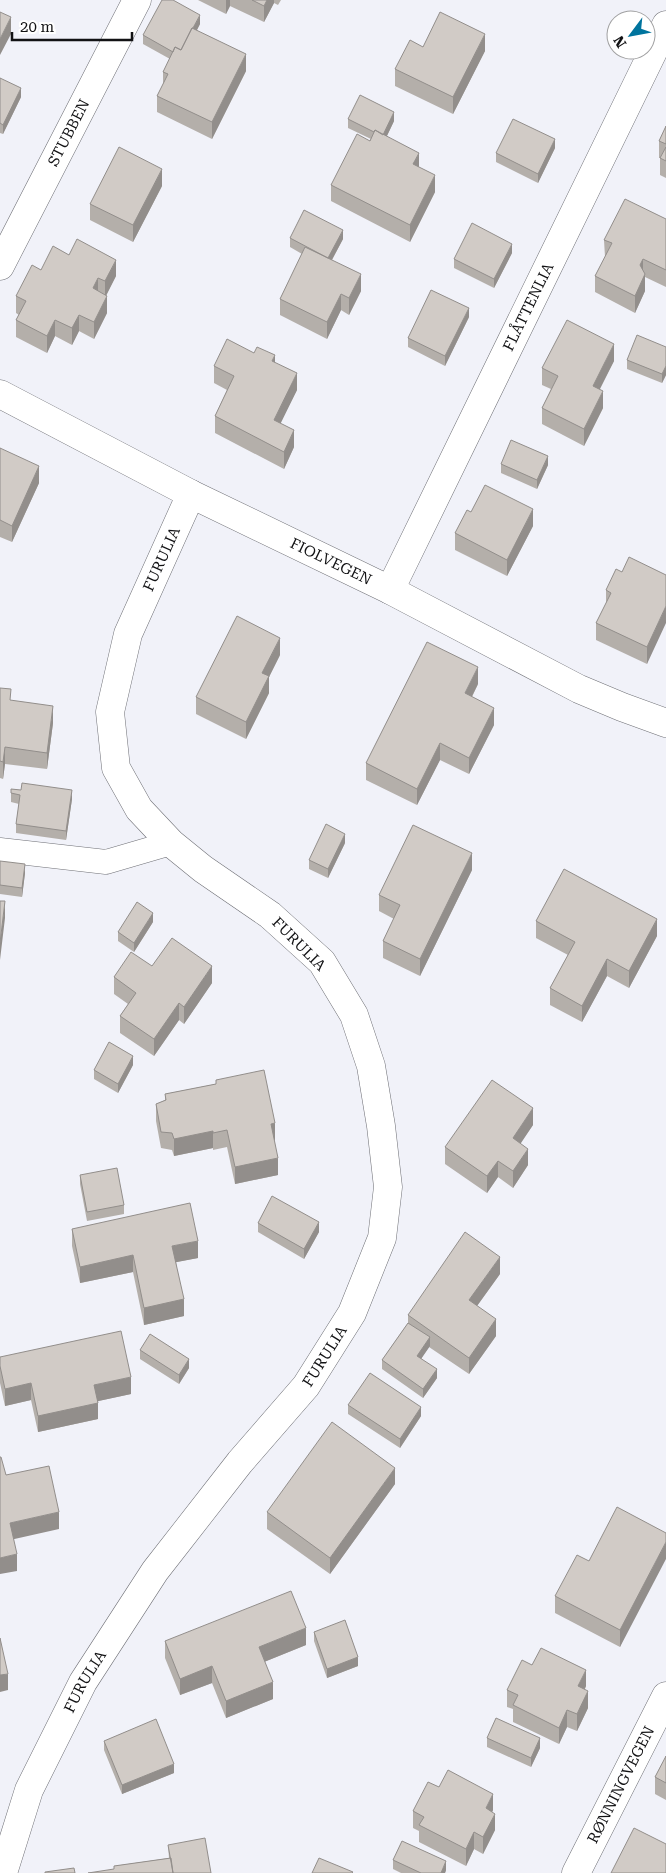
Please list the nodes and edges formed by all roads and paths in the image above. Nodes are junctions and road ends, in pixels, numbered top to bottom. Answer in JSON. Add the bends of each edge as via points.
{"nodes":[{"id":1,"x":137,"y":0,"type":"edge"},
{"id":2,"x":666,"y":26,"type":"edge"},
{"id":3,"x":0,"y":266,"type":"edge"},
{"id":4,"x":0,"y":394,"type":"edge"},
{"id":5,"x":191,"y":494,"type":"junction"},
{"id":6,"x":390,"y":590,"type":"junction"},
{"id":7,"x":666,"y":723,"type":"edge"},
{"id":8,"x":172,"y":843,"type":"junction"},
{"id":9,"x":0,"y":850,"type":"edge"},
{"id":10,"x":666,"y":1696,"type":"edge"},
{"id":11,"x":3,"y":1866,"type":"edge"},
{"id":12,"x":576,"y":1873,"type":"edge"}],
"edges":[{"from":1,"to":3,"type":"street","name":"STUBBEN"},
{"from":2,"to":6,"type":"street","name":"FLÅTTENLIA"},
{"from":4,"to":5,"type":"street","name":"FIOLVEGEN"},
{"from":5,"to":6,"type":"street","name":"FIOLVEGEN"},
{"from":5,"to":8,"type":"street","name":"FURULIA","via":[[128,634],[110,712],[116,768],[139,808]]},
{"from":6,"to":7,"type":"street","name":"FIOLVEGEN","via":[[579,689]]},
{"from":8,"to":9,"type":"lane","via":[[106,862]]},
{"from":8,"to":11,"type":"street","name":"FURULIA","via":[[203,869],[270,915],[322,962],[354,1015],[372,1066],[381,1126],[388,1187],[382,1238],[352,1313],[306,1386],[240,1462],[155,1571],[83,1682],[29,1790]]},
{"from":10,"to":12,"type":"street","name":"RØNNINGVEGEN"}]}
